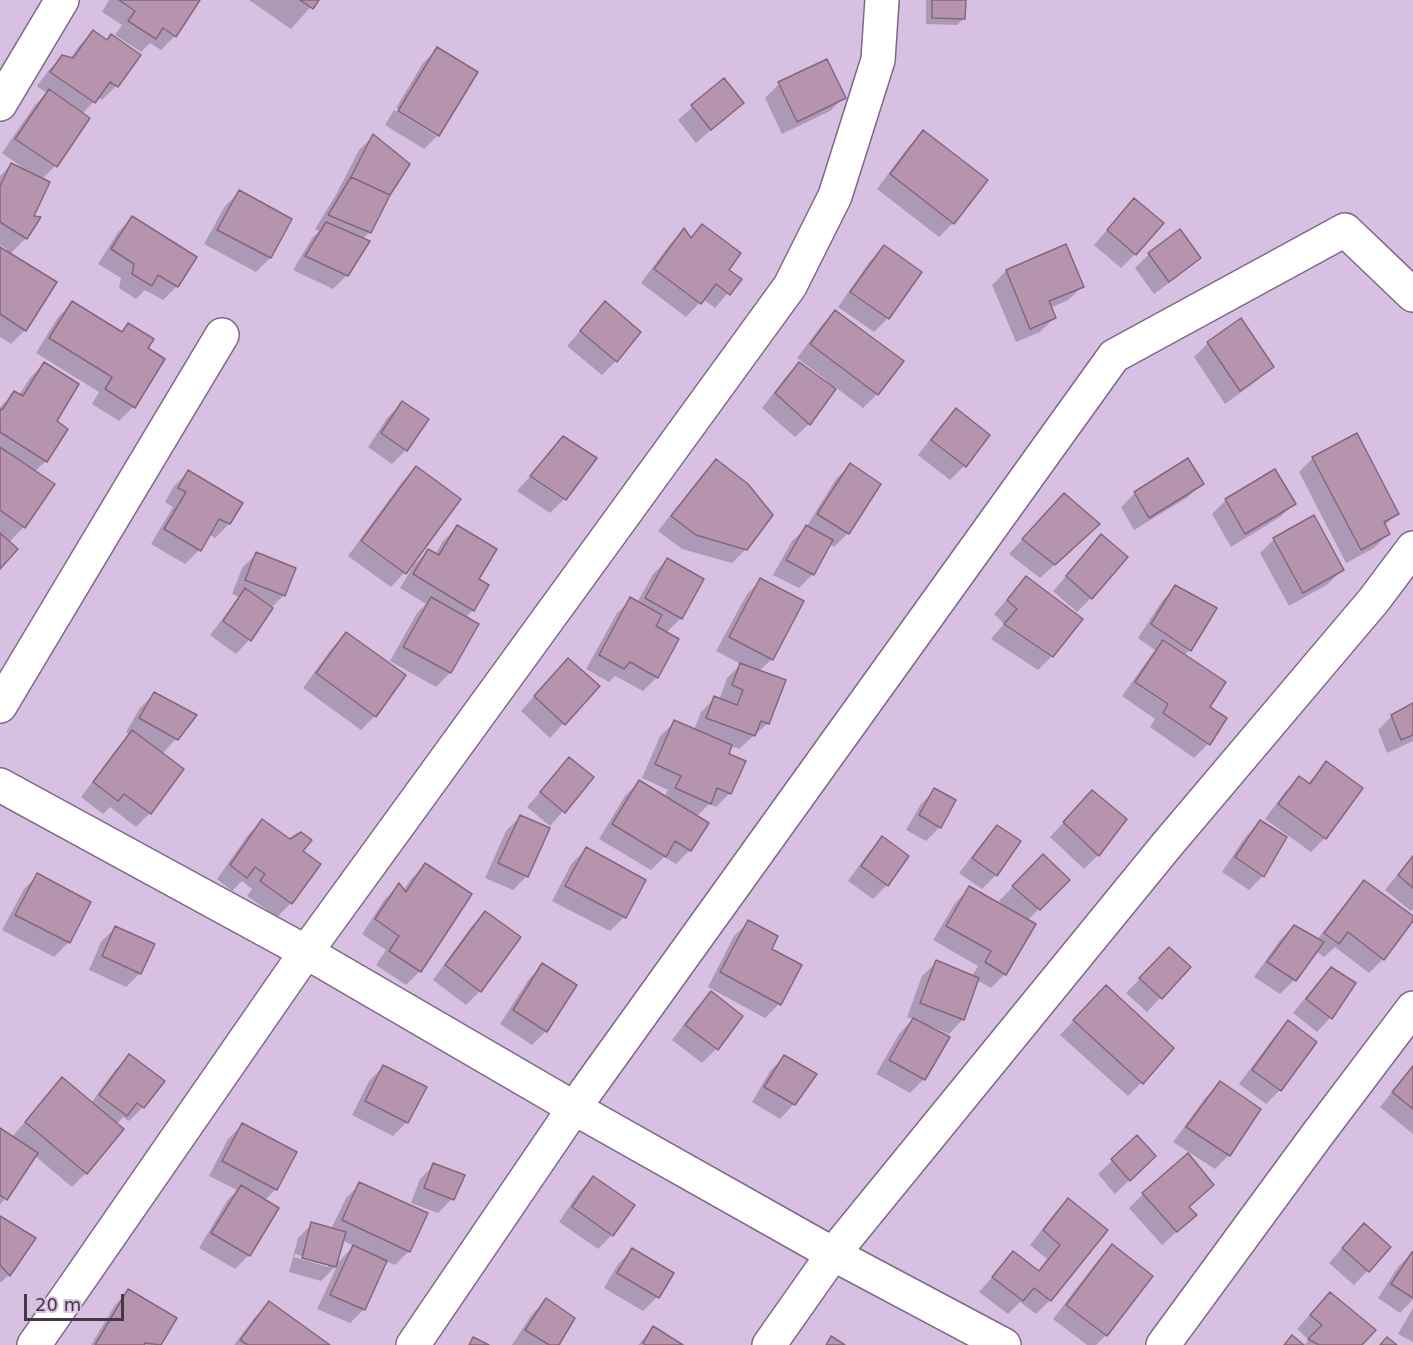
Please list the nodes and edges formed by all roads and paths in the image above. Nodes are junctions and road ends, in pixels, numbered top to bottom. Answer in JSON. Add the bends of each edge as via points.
{"nodes":[{"id":1,"x":62,"y":0,"type":"edge"},
{"id":2,"x":882,"y":0,"type":"edge"},
{"id":3,"x":0,"y":104,"type":"edge"},
{"id":4,"x":1413,"y":295,"type":"edge"},
{"id":5,"x":222,"y":335,"type":"dead end"},
{"id":6,"x":1413,"y":548,"type":"edge"},
{"id":7,"x":0,"y":706,"type":"edge"},
{"id":8,"x":0,"y":785,"type":"edge"},
{"id":9,"x":306,"y":952,"type":"junction"},
{"id":10,"x":1413,"y":1008,"type":"edge"},
{"id":11,"x":574,"y":1108,"type":"junction"},
{"id":12,"x":833,"y":1254,"type":"junction"},
{"id":13,"x":34,"y":1345,"type":"edge"},
{"id":14,"x":413,"y":1345,"type":"edge"},
{"id":15,"x":769,"y":1345,"type":"edge"},
{"id":16,"x":1004,"y":1345,"type":"edge"},
{"id":17,"x":1163,"y":1345,"type":"edge"}],
"edges":[{"from":1,"to":3,"type":"street"},
{"from":2,"to":9,"type":"street","via":[[878,60],[835,196],[790,286]]},
{"from":4,"to":11,"type":"street","via":[[1345,230],[1114,356]]},
{"from":5,"to":7,"type":"street"},
{"from":6,"to":12,"type":"street"},
{"from":8,"to":9,"type":"street"},
{"from":9,"to":11,"type":"street"},
{"from":9,"to":13,"type":"street"},
{"from":10,"to":17,"type":"street"},
{"from":11,"to":12,"type":"street"},
{"from":11,"to":14,"type":"street"},
{"from":12,"to":15,"type":"street"},
{"from":12,"to":16,"type":"street"}]}
